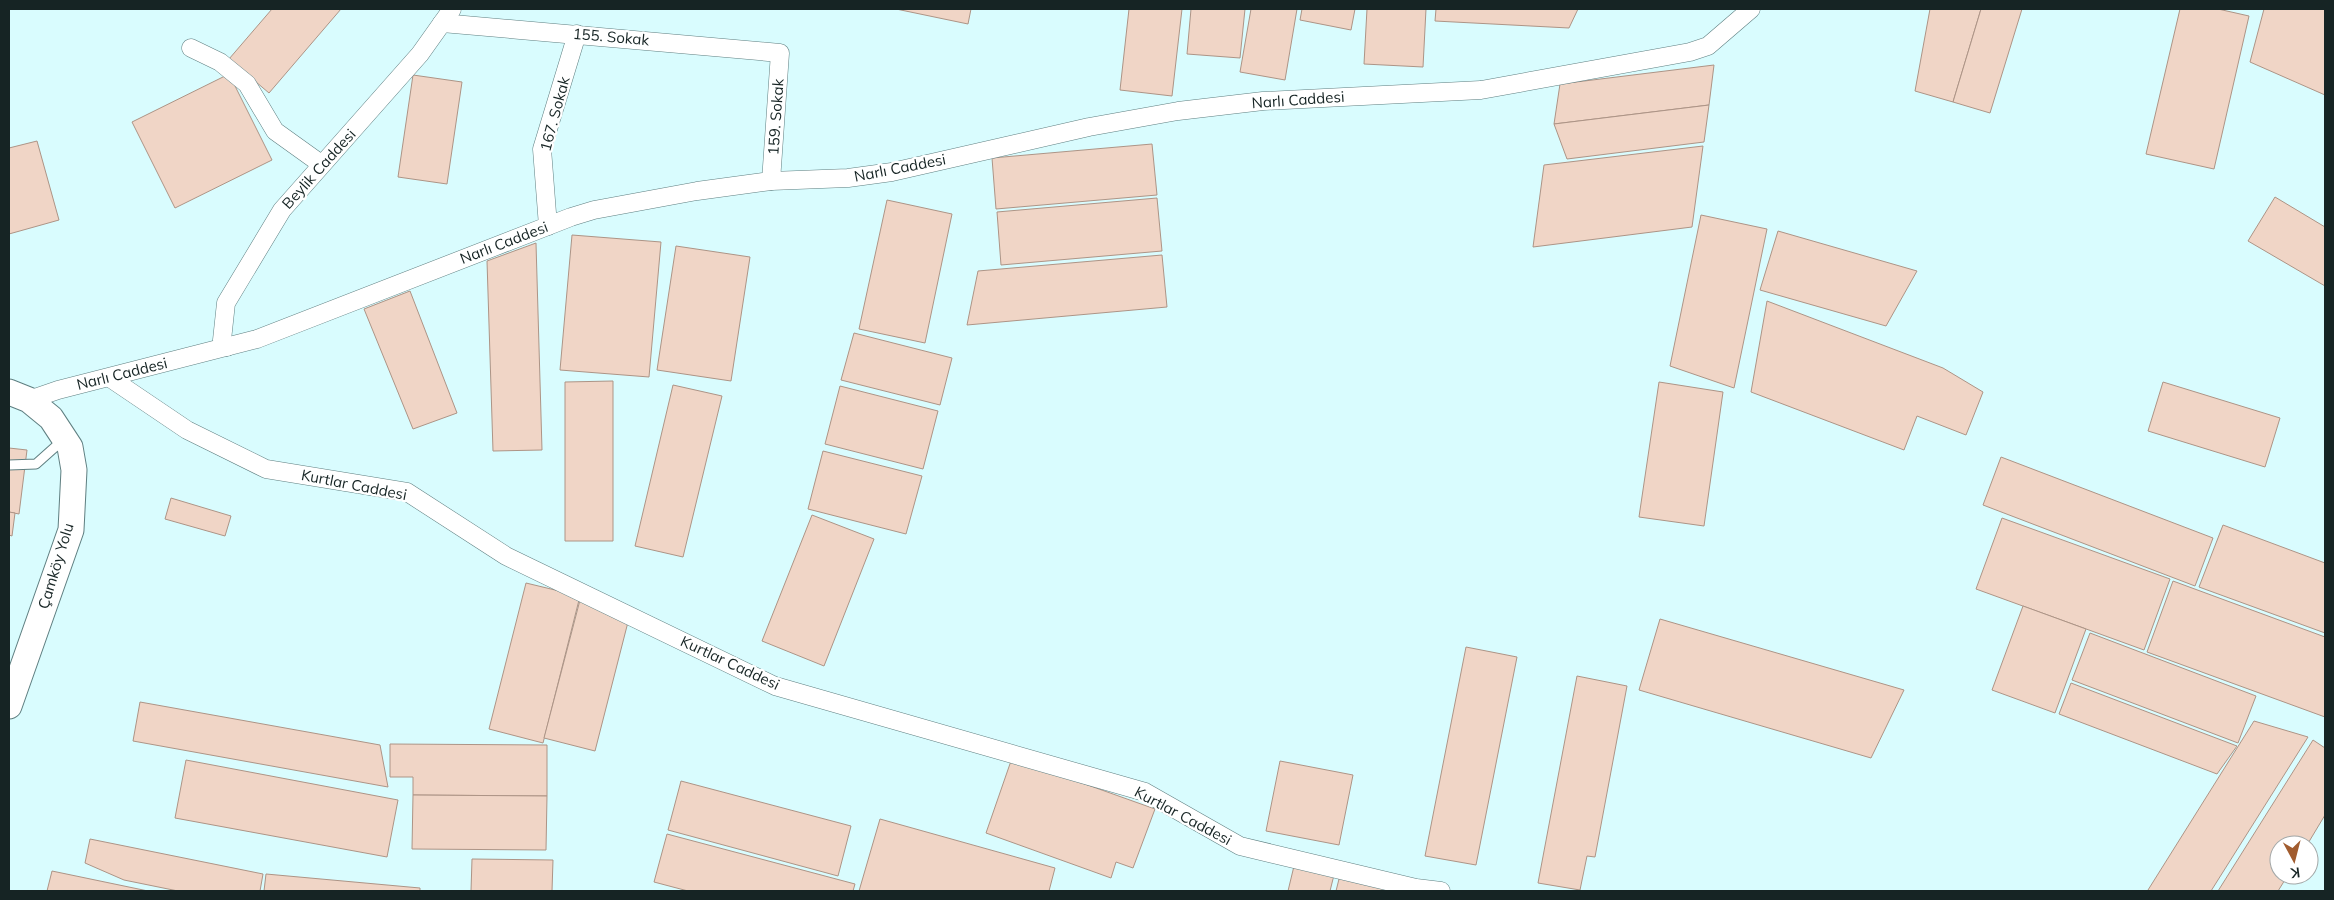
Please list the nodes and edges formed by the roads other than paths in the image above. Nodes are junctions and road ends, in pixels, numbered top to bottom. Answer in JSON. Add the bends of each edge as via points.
{"nodes":[{"id":1,"x":1751,"y":9,"type":"edge"},
{"id":2,"x":447,"y":16,"type":"edge"},
{"id":3,"x":577,"y":34,"type":"junction"},
{"id":4,"x":191,"y":48,"type":"dead end"},
{"id":5,"x":780,"y":53,"type":"joint"},
{"id":6,"x":321,"y":164,"type":"junction"},
{"id":7,"x":772,"y":181,"type":"junction"},
{"id":8,"x":548,"y":226,"type":"junction"},
{"id":9,"x":227,"y":347,"type":"junction"},
{"id":10,"x":110,"y":378,"type":"junction"},
{"id":11,"x":19,"y":396,"type":"edge"},
{"id":12,"x":64,"y":439,"type":"junction"},
{"id":13,"x":9,"y":465,"type":"edge"},
{"id":14,"x":9,"y":706,"type":"edge"},
{"id":15,"x":1441,"y":891,"type":"edge"}],
"edges":[{"from":1,"to":7,"type":"street","name":"Narlı Caddesi","via":[[1708,46],[1690,52],[1481,90],[1263,101],[1178,111],[1090,127],[892,172],[848,178]]},
{"from":2,"to":3,"type":"street","name":"155. Sokak"},
{"from":2,"to":6,"type":"street","name":"Beylik Caddesi","via":[[396,83]]},
{"from":3,"to":5,"type":"street","name":"155. Sokak"},
{"from":3,"to":8,"type":"street","name":"167. Sokak","via":[[542,149]]},
{"from":4,"to":6,"type":"street","via":[[220,62],[247,84],[275,131]]},
{"from":5,"to":7,"type":"street","name":"159. Sokak"},
{"from":6,"to":9,"type":"street","name":"Beylik Caddesi","via":[[282,210],[226,303],[222,340]]},
{"from":7,"to":8,"type":"street","name":"Narlı Caddesi","via":[[594,210]]},
{"from":8,"to":9,"type":"street","name":"Narlı Caddesi","via":[[294,326]]},
{"from":9,"to":10,"type":"street","name":"Narlı Caddesi"},
{"from":10,"to":11,"type":"street","name":"Narlı Caddesi"},
{"from":10,"to":15,"type":"street","name":"Kurtlar Caddesi","via":[[187,430],[266,469],[407,492],[506,556],[776,686],[1145,792],[1240,846],[1416,888]]},
{"from":11,"to":12,"type":"main road","name":"Çamköy Yolu","via":[[51,418]]},
{"from":12,"to":13,"type":"lane","via":[[36,464]]},
{"from":12,"to":14,"type":"main road","name":"Çamköy Yolu","via":[[70,447],[74,470],[70,530]]}]}
